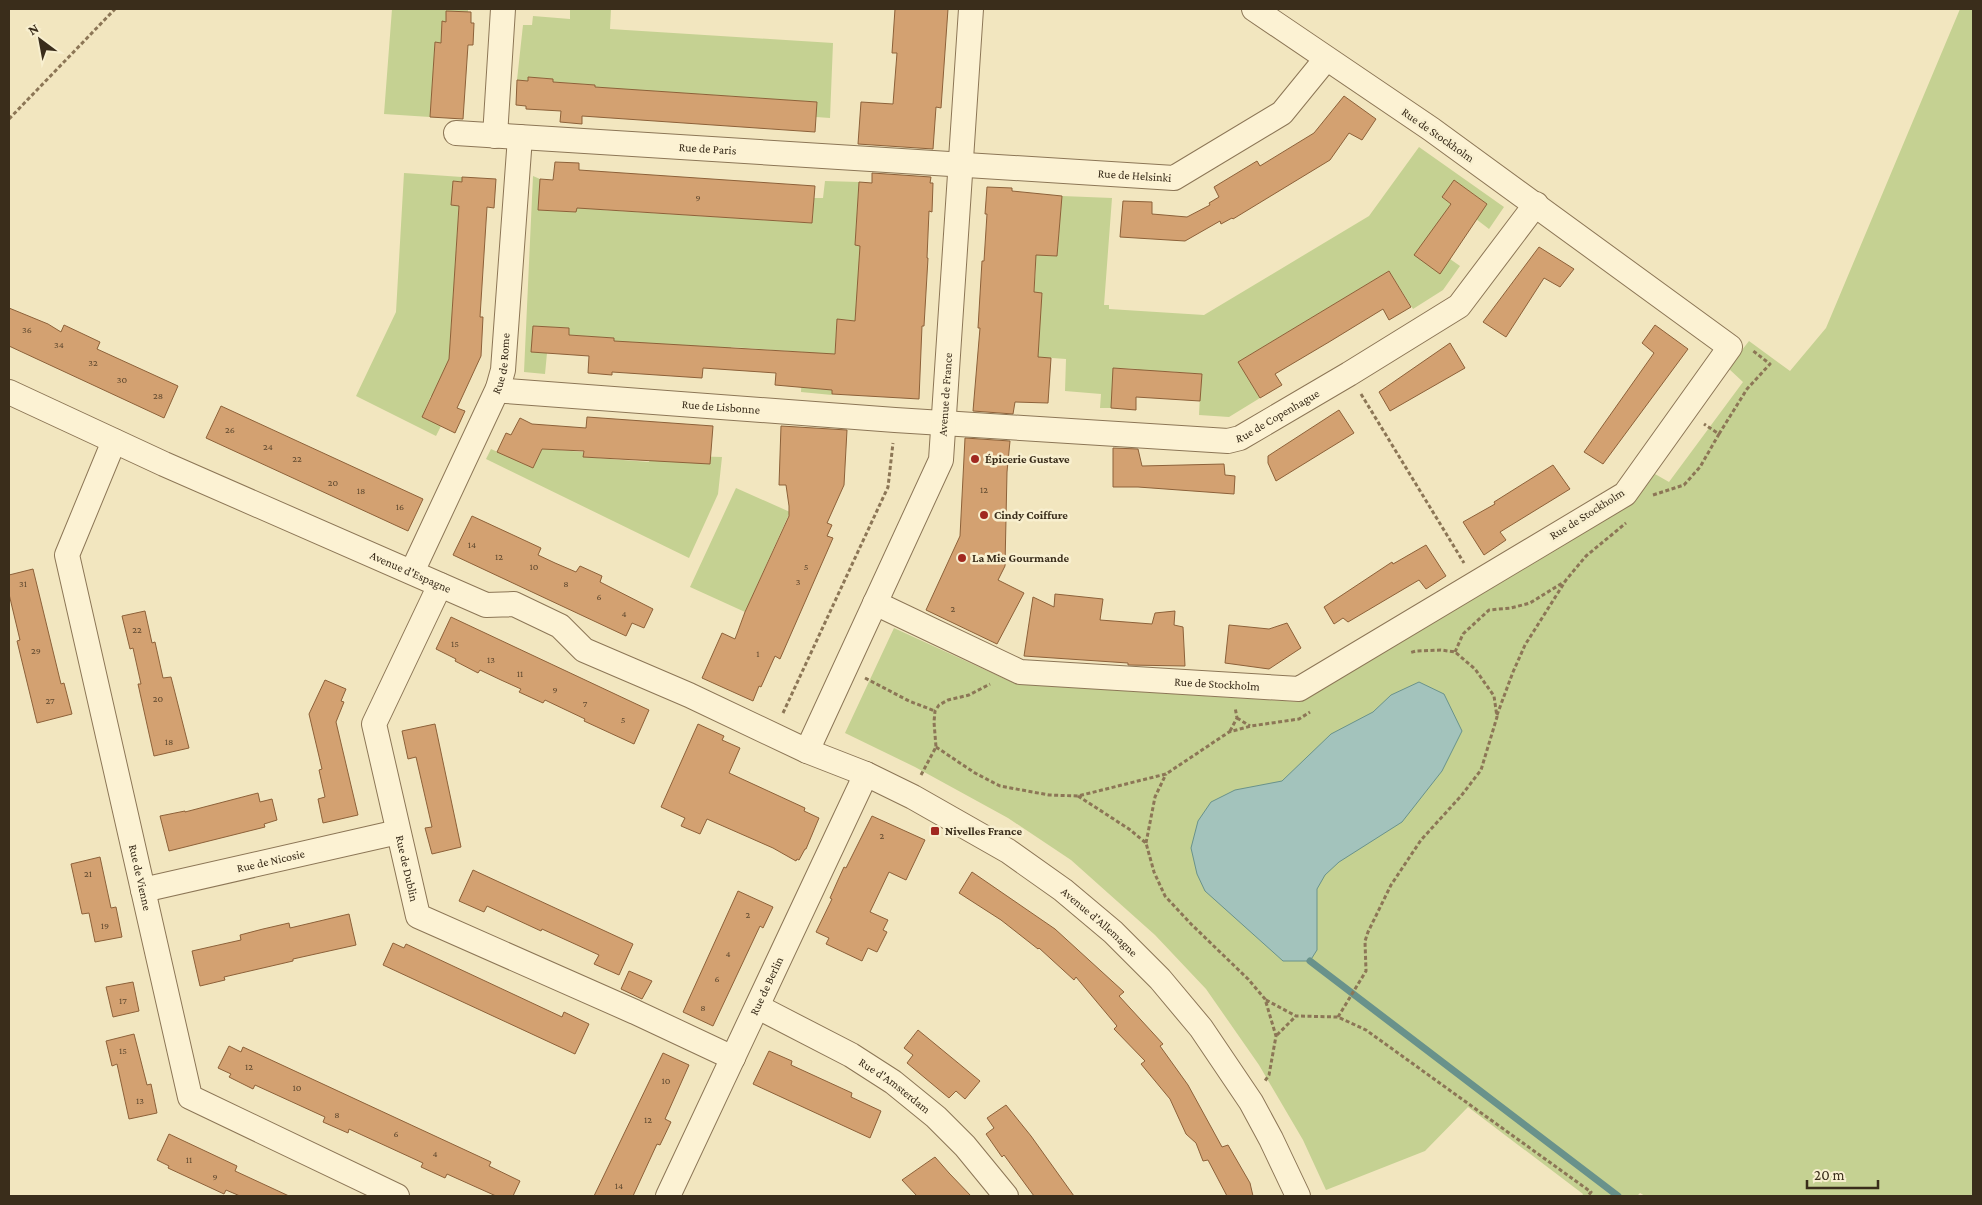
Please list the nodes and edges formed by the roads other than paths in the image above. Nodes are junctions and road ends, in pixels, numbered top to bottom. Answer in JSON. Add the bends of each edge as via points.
{"nodes":[{"id":1,"x":503,"y":9,"type":"edge"},
{"id":2,"x":970,"y":9,"type":"edge"},
{"id":3,"x":1254,"y":9,"type":"edge"},
{"id":4,"x":1326,"y":58,"type":"junction"},
{"id":5,"x":456,"y":133,"type":"dead end"},
{"id":6,"x":495,"y":136,"type":"junction"},
{"id":7,"x":520,"y":137,"type":"junction"},
{"id":8,"x":960,"y":166,"type":"junction"},
{"id":9,"x":1536,"y":204,"type":"junction"},
{"id":10,"x":498,"y":388,"type":"junction"},
{"id":11,"x":9,"y":392,"type":"edge"},
{"id":12,"x":944,"y":423,"type":"junction"},
{"id":13,"x":114,"y":441,"type":"junction"},
{"id":14,"x":412,"y":572,"type":"junction"},
{"id":15,"x":440,"y":585,"type":"junction"},
{"id":16,"x":874,"y":603,"type":"junction"},
{"id":17,"x":806,"y":751,"type":"junction"},
{"id":18,"x":866,"y":774,"type":"junction"},
{"id":19,"x":398,"y":832,"type":"junction"},
{"id":20,"x":143,"y":890,"type":"junction"},
{"id":21,"x":758,"y":1007,"type":"junction"},
{"id":22,"x":733,"y":1058,"type":"junction"},
{"id":23,"x":397,"y":1196,"type":"edge"},
{"id":24,"x":668,"y":1196,"type":"edge"},
{"id":25,"x":1006,"y":1196,"type":"edge"},
{"id":26,"x":1298,"y":1196,"type":"edge"}],
"edges":[{"from":1,"to":6,"type":"street"},
{"from":2,"to":8,"type":"street","name":"Avenue de France"},
{"from":3,"to":4,"type":"street","name":"Rue de Stockholm"},
{"from":4,"to":8,"type":"street","name":"Rue de Helsinki","via":[[1282,113],[1174,178]]},
{"from":4,"to":9,"type":"street","name":"Rue de Stockholm"},
{"from":5,"to":6,"type":"street","name":"Rue de Paris"},
{"from":6,"to":7,"type":"street","name":"Rue de Paris"},
{"from":7,"to":8,"type":"street","name":"Rue de Paris"},
{"from":7,"to":10,"type":"street","name":"Rue de Rome","via":[[503,370]]},
{"from":8,"to":12,"type":"street","name":"Avenue de France"},
{"from":9,"to":12,"type":"street","name":"Rue de Copenhague","via":[[1459,306],[1240,438],[1228,441]]},
{"from":9,"to":16,"type":"street","name":"Rue de Stockholm","via":[[1730,347],[1625,494],[1299,689],[1020,672]]},
{"from":10,"to":12,"type":"street","name":"Rue de Lisbonne"},
{"from":10,"to":14,"type":"street","name":"Rue de Rome"},
{"from":11,"to":13,"type":"street","name":"Avenue d'Espagne"},
{"from":12,"to":16,"type":"street","name":"Avenue de France","via":[[941,460]]},
{"from":13,"to":14,"type":"street","name":"Avenue d'Espagne"},
{"from":13,"to":20,"type":"street","name":"Rue de Vienne","via":[[67,555]]},
{"from":14,"to":15,"type":"street","name":"Avenue d'Espagne"},
{"from":15,"to":17,"type":"street","name":"Avenue d'Espagne","via":[[486,605],[514,604],[560,626],[584,650]]},
{"from":15,"to":19,"type":"street","name":"Rue de Dublin","via":[[374,724]]},
{"from":16,"to":17,"type":"street","name":"Avenue de France"},
{"from":17,"to":18,"type":"street","name":"Avenue d'Allemagne"},
{"from":18,"to":21,"type":"street","name":"Rue de Berlin"},
{"from":18,"to":26,"type":"street","name":"Avenue d'Allemagne","via":[[1008,851],[1063,890],[1113,932],[1160,979],[1201,1028],[1251,1102]]},
{"from":19,"to":20,"type":"street","name":"Rue de Nicosie"},
{"from":19,"to":22,"type":"street","name":"Rue de Dublin","via":[[418,916]]},
{"from":20,"to":23,"type":"street","name":"Rue de Vienne","via":[[190,1097]]},
{"from":21,"to":22,"type":"street","name":"Rue de Berlin"},
{"from":21,"to":25,"type":"street","name":"Rue d'Amsterdam","via":[[851,1055],[893,1082],[965,1146]]},
{"from":22,"to":24,"type":"street","name":"Rue de Berlin"}]}
